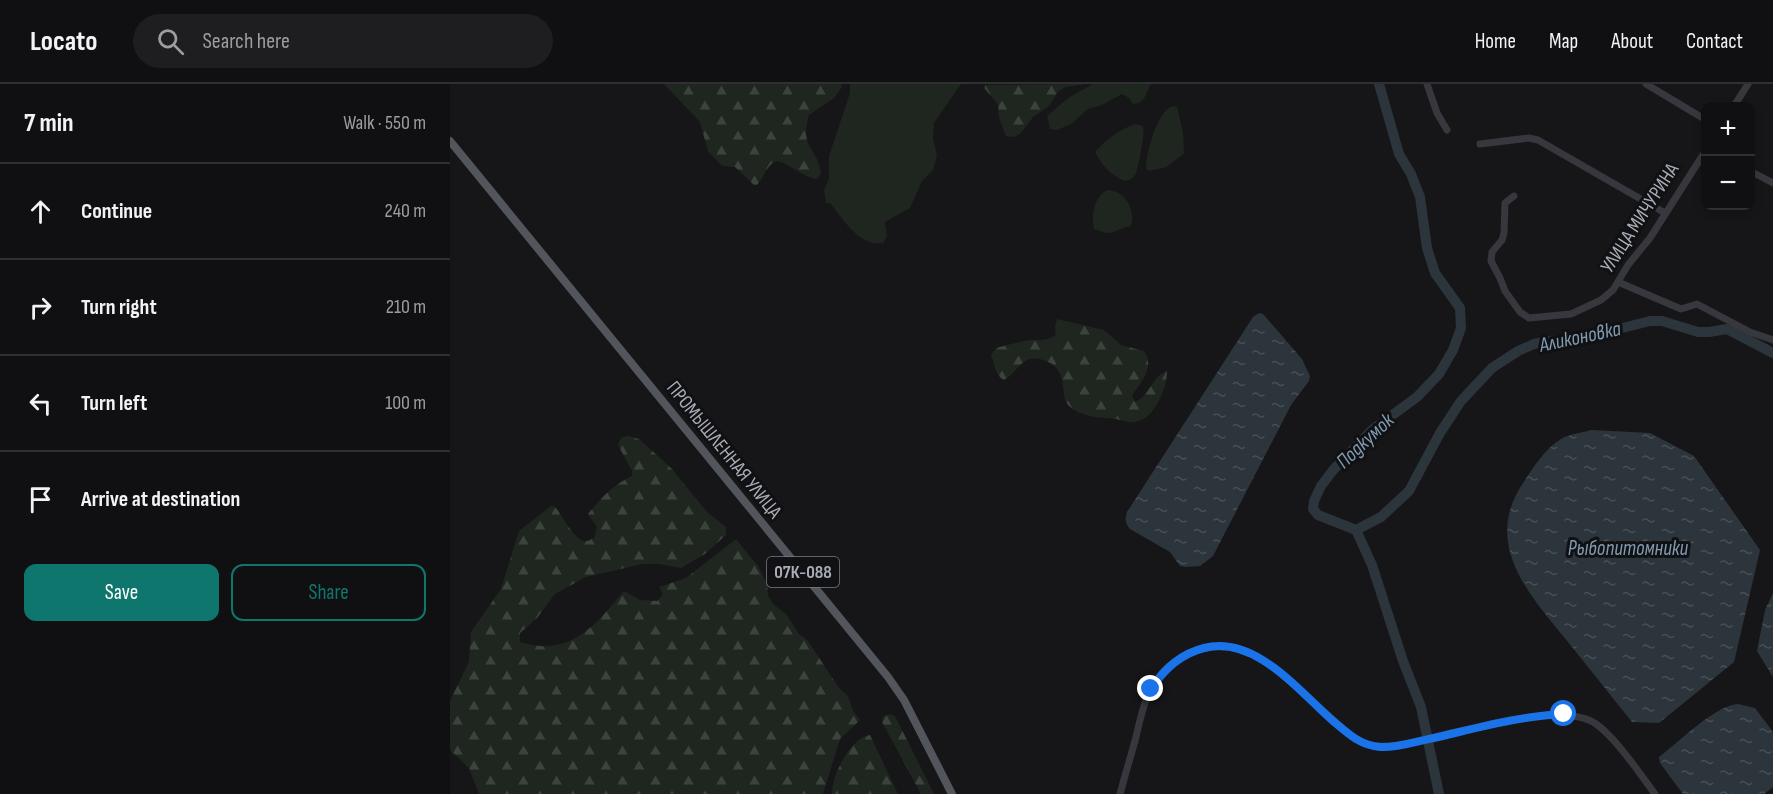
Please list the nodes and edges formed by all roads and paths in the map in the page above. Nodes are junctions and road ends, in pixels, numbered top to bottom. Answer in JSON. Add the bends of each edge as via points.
{"nodes":[{"id":1,"x":1426,"y":84,"type":"edge"},
{"id":2,"x":1646,"y":84,"type":"edge"},
{"id":3,"x":1748,"y":84,"type":"edge"},
{"id":4,"x":1737,"y":102,"type":"edge"},
{"id":5,"x":1701,"y":117,"type":"edge"},
{"id":6,"x":1447,"y":130,"type":"dead end"},
{"id":7,"x":450,"y":141,"type":"edge"},
{"id":8,"x":1480,"y":144,"type":"dead end"},
{"id":9,"x":1702,"y":156,"type":"edge"},
{"id":10,"x":1755,"y":174,"type":"edge"},
{"id":11,"x":1773,"y":183,"type":"edge"},
{"id":12,"x":1514,"y":196,"type":"dead end"},
{"id":13,"x":1665,"y":213,"type":"junction"},
{"id":14,"x":1618,"y":282,"type":"junction"},
{"id":15,"x":1773,"y":340,"type":"edge"},
{"id":16,"x":952,"y":794,"type":"edge"},
{"id":17,"x":1120,"y":794,"type":"edge"},
{"id":18,"x":1654,"y":794,"type":"edge"}],
"edges":[{"from":1,"to":6,"type":"street"},
{"from":2,"to":5,"type":"street"},
{"from":3,"to":4,"type":"street"},
{"from":7,"to":16,"type":"main road","name":"ПРОМЫШЛЕННАЯ УЛИЦА","number":"07К-088","via":[[888,677]]},
{"from":8,"to":13,"type":"street","via":[[1529,138],[1538,141]]},
{"from":9,"to":13,"type":"street","name":"УЛИЦА МИЧУРИНА"},
{"from":10,"to":11,"type":"street"},
{"from":12,"to":14,"type":"street","name":"УЛИЦА МИЧУРИНА","via":[[1506,203],[1502,240],[1492,252],[1491,261],[1520,312],[1529,318],[1571,314],[1601,300]]},
{"from":13,"to":14,"type":"street","name":"УЛИЦА МИЧУРИНА"},
{"from":14,"to":15,"type":"street","via":[[1681,309],[1697,304]]},
{"from":17,"to":18,"type":"street","via":[[1151,689],[1170,665],[1184,655],[1208,647],[1234,648],[1263,660],[1338,725],[1364,744],[1380,747],[1547,715],[1580,716],[1610,738]]}]}
